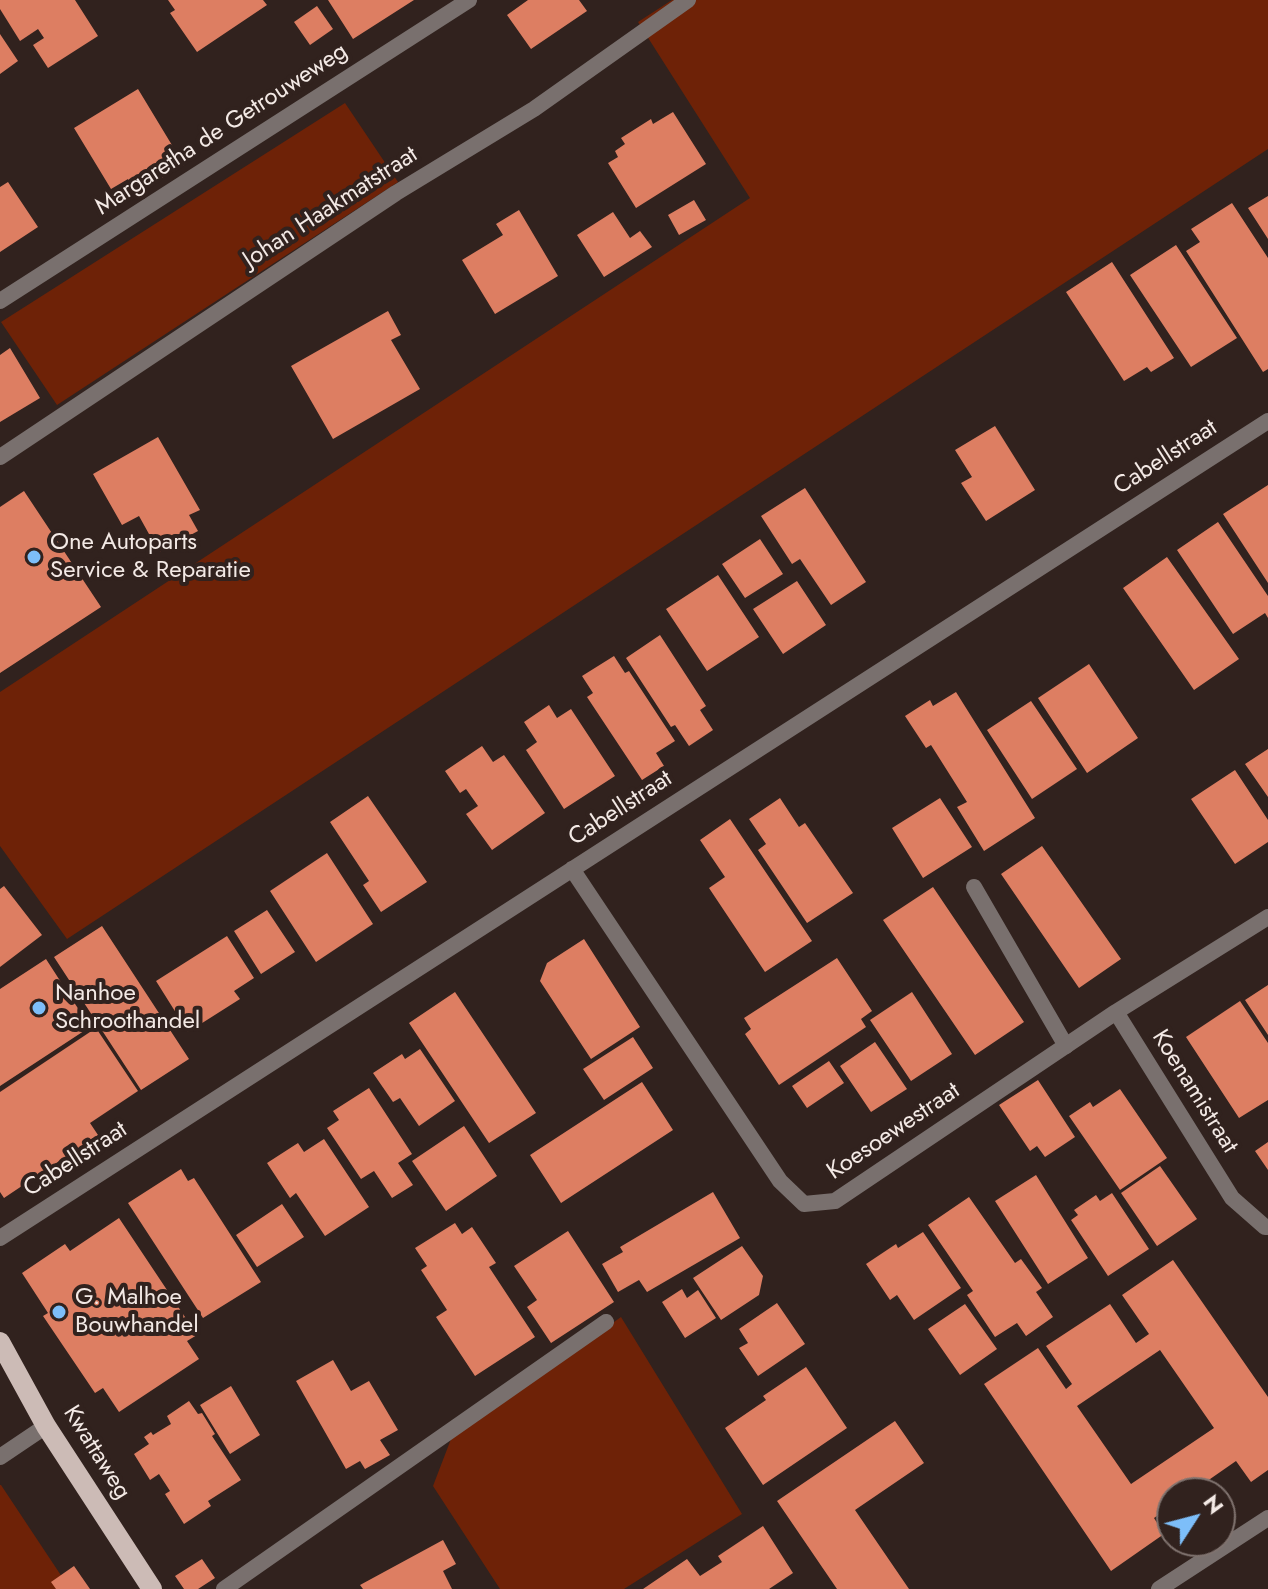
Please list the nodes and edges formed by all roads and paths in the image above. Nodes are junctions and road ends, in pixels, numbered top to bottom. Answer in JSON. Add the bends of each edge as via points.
{"nodes":[{"id":1,"x":469,"y":0,"type":"edge"},
{"id":2,"x":688,"y":0,"type":"edge"},
{"id":3,"x":0,"y":301,"type":"edge"},
{"id":4,"x":1268,"y":421,"type":"edge"},
{"id":5,"x":0,"y":457,"type":"edge"},
{"id":6,"x":572,"y":869,"type":"junction"},
{"id":7,"x":974,"y":887,"type":"dead end"},
{"id":8,"x":1268,"y":917,"type":"edge"},
{"id":9,"x":1116,"y":1012,"type":"junction"},
{"id":10,"x":1066,"y":1046,"type":"junction"},
{"id":11,"x":1268,"y":1227,"type":"edge"},
{"id":12,"x":0,"y":1238,"type":"edge"},
{"id":13,"x":606,"y":1322,"type":"dead end"},
{"id":14,"x":0,"y":1342,"type":"edge"},
{"id":15,"x":46,"y":1426,"type":"junction"},
{"id":16,"x":0,"y":1457,"type":"edge"},
{"id":17,"x":1268,"y":1518,"type":"edge"},
{"id":18,"x":152,"y":1589,"type":"edge"},
{"id":19,"x":224,"y":1589,"type":"edge"},
{"id":20,"x":1159,"y":1589,"type":"edge"}],
"edges":[{"from":1,"to":3,"type":"street","name":"Margaretha de Getrouweweg"},
{"from":2,"to":5,"type":"street","name":"Johan Haakmatstraat","via":[[534,109],[396,193]]},
{"from":4,"to":6,"type":"street","name":"Cabellstraat"},
{"from":6,"to":10,"type":"street","name":"Koesoewestraat","via":[[780,1181],[804,1204],[835,1201]]},
{"from":6,"to":12,"type":"street","name":"Cabellstraat"},
{"from":7,"to":10,"type":"street"},
{"from":8,"to":9,"type":"street","name":"Koesoewestraat"},
{"from":9,"to":10,"type":"street","name":"Koesoewestraat"},
{"from":9,"to":11,"type":"street","name":"Koenamistraat","via":[[1232,1198]]},
{"from":13,"to":19,"type":"street"},
{"from":14,"to":15,"type":"main road","name":"Kwattaweg"},
{"from":15,"to":16,"type":"street"},
{"from":15,"to":18,"type":"main road","name":"Kwattaweg"},
{"from":17,"to":20,"type":"street"}]}
